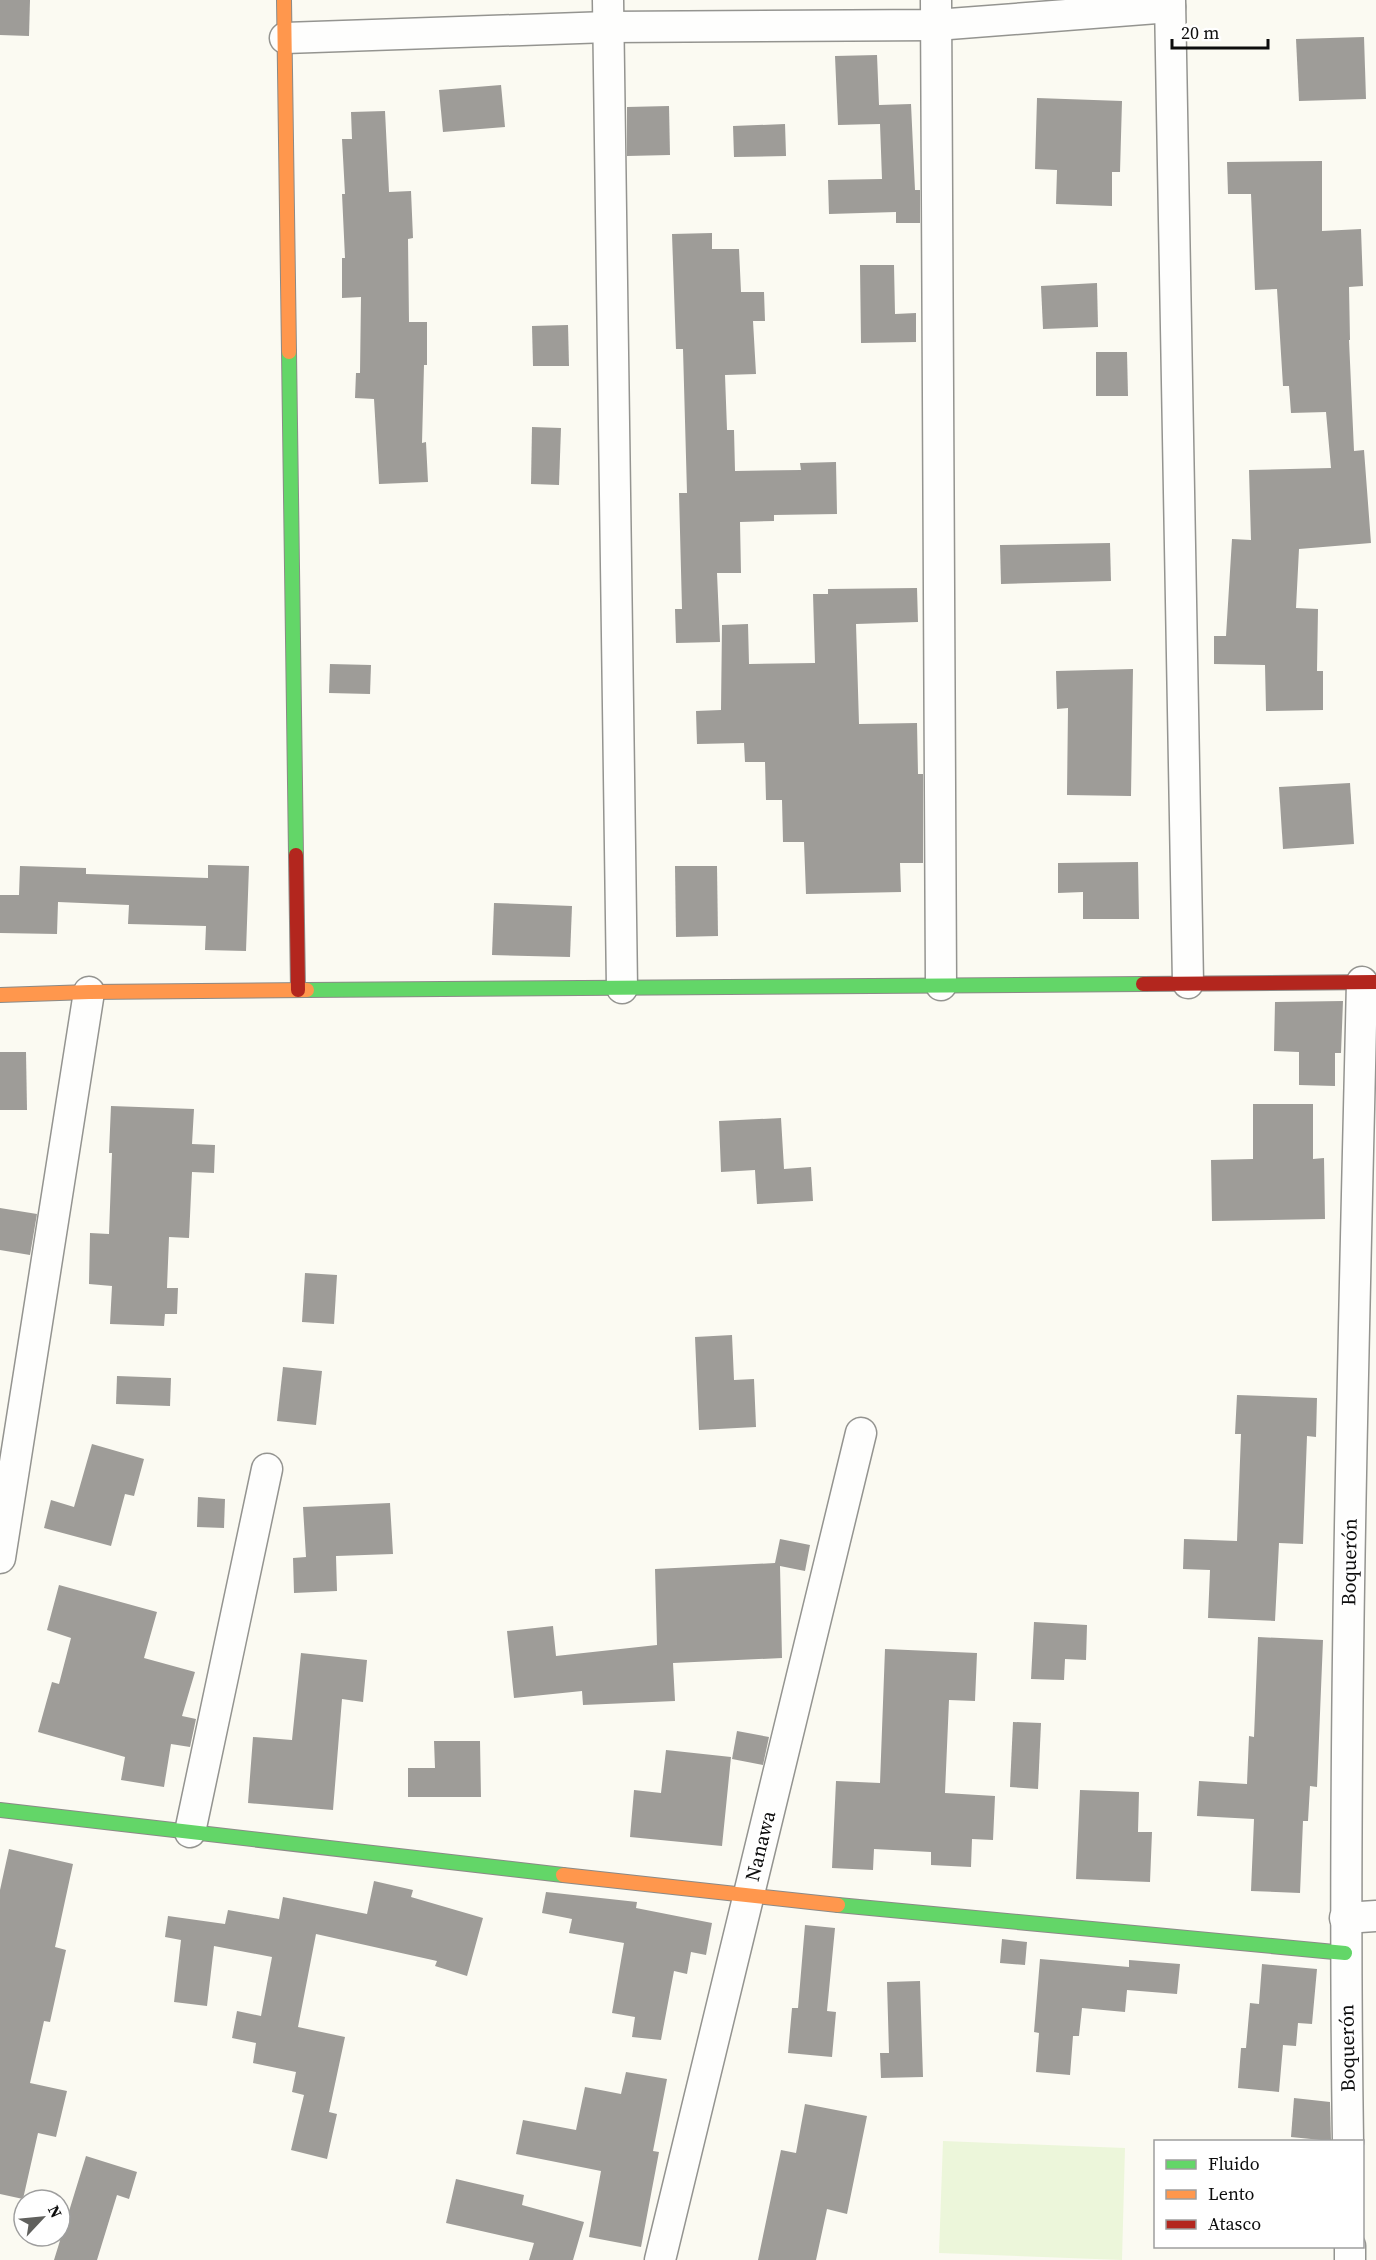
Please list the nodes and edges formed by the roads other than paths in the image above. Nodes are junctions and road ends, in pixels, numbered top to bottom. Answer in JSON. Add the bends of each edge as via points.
{"nodes":[{"id":1,"x":284,"y":0,"type":"edge"},
{"id":2,"x":1170,"y":4,"type":"edge"},
{"id":3,"x":936,"y":12,"type":"edge"},
{"id":4,"x":608,"y":13,"type":"edge"},
{"id":5,"x":285,"y":38,"type":"junction"},
{"id":6,"x":1369,"y":982,"type":"edge"},
{"id":7,"x":1188,"y":983,"type":"junction"},
{"id":8,"x":941,"y":985,"type":"junction"},
{"id":9,"x":622,"y":988,"type":"junction"},
{"id":10,"x":298,"y":990,"type":"junction"},
{"id":11,"x":89,"y":992,"type":"junction"},
{"id":12,"x":0,"y":994,"type":"edge"},
{"id":13,"x":861,"y":1433,"type":"dead end"},
{"id":14,"x":267,"y":1469,"type":"dead end"},
{"id":15,"x":0,"y":1558,"type":"edge"},
{"id":16,"x":0,"y":1810,"type":"edge"},
{"id":17,"x":190,"y":1832,"type":"junction"},
{"id":18,"x":747,"y":1896,"type":"junction"},
{"id":19,"x":1376,"y":1916,"type":"edge"},
{"id":20,"x":1345,"y":1918,"type":"junction"},
{"id":21,"x":1345,"y":1953,"type":"junction"},
{"id":22,"x":1348,"y":2140,"type":"edge"},
{"id":23,"x":660,"y":2260,"type":"edge"}],
"edges":[{"from":1,"to":5,"type":"street"},
{"from":2,"to":3,"type":"street"},
{"from":2,"to":7,"type":"street"},
{"from":3,"to":4,"type":"street"},
{"from":3,"to":8,"type":"street"},
{"from":4,"to":5,"type":"street"},
{"from":4,"to":9,"type":"street"},
{"from":5,"to":10,"type":"street"},
{"from":6,"to":7,"type":"street"},
{"from":6,"to":20,"type":"street","name":"Boquerón","via":[[1351,1454]]},
{"from":7,"to":8,"type":"street"},
{"from":8,"to":9,"type":"street"},
{"from":9,"to":10,"type":"street"},
{"from":10,"to":11,"type":"street"},
{"from":11,"to":12,"type":"street"},
{"from":11,"to":15,"type":"street"},
{"from":13,"to":18,"type":"street","name":"Nanawa"},
{"from":14,"to":17,"type":"street"},
{"from":16,"to":17,"type":"street"},
{"from":17,"to":18,"type":"street"},
{"from":18,"to":21,"type":"street"},
{"from":18,"to":23,"type":"street","name":"Nanawa"},
{"from":19,"to":20,"type":"street"},
{"from":20,"to":21,"type":"street","name":"Boquerón"},
{"from":21,"to":22,"type":"street","name":"Boquerón"}]}
